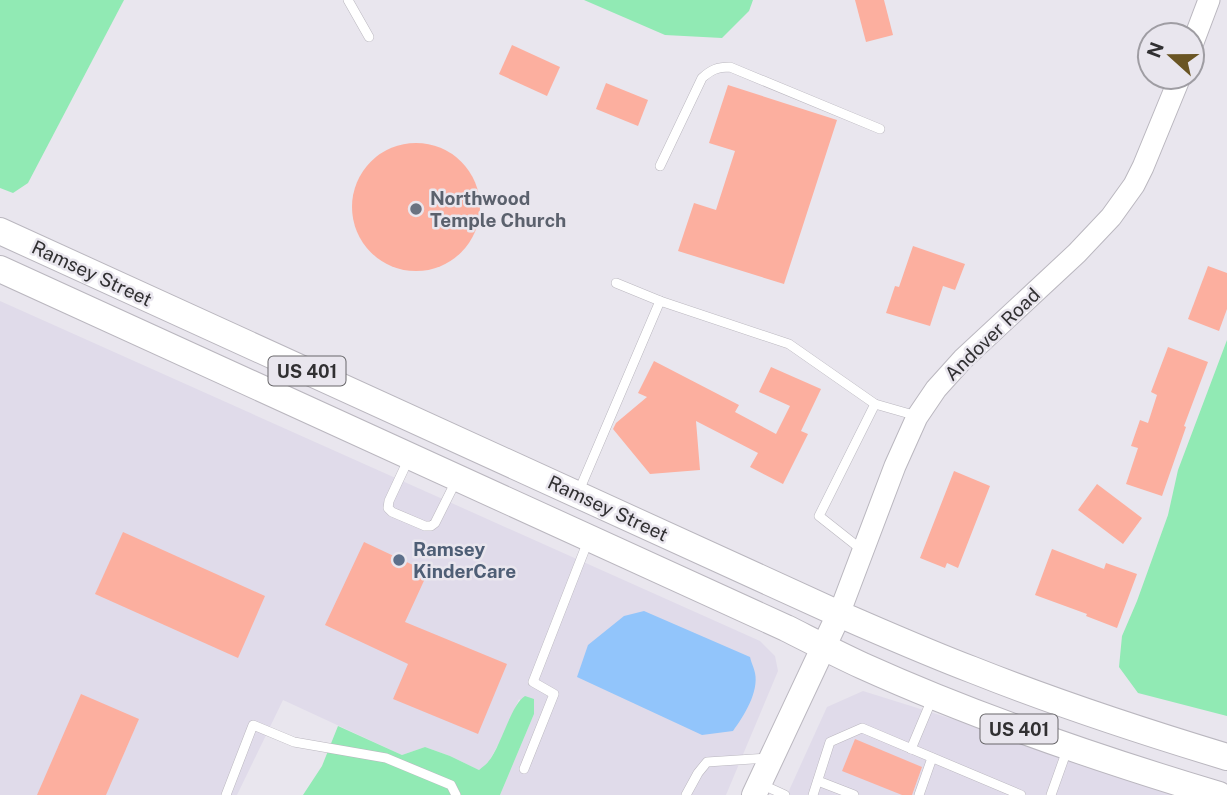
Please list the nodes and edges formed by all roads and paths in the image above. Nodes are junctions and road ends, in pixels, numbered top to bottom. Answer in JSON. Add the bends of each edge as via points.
{"nodes":[{"id":1,"x":348,"y":0,"type":"edge"},
{"id":2,"x":1209,"y":0,"type":"edge"},
{"id":3,"x":1201,"y":21,"type":"edge"},
{"id":4,"x":369,"y":37,"type":"dead end"},
{"id":5,"x":1174,"y":91,"type":"edge"},
{"id":6,"x":880,"y":129,"type":"dead end"},
{"id":7,"x":660,"y":166,"type":"dead end"},
{"id":8,"x":0,"y":231,"type":"edge"},
{"id":9,"x":0,"y":269,"type":"edge"},
{"id":10,"x":616,"y":283,"type":"dead end"},
{"id":11,"x":660,"y":300,"type":"junction"},
{"id":12,"x":875,"y":404,"type":"junction"},
{"id":13,"x":917,"y":417,"type":"junction"},
{"id":14,"x":410,"y":456,"type":"junction"},
{"id":15,"x":457,"y":478,"type":"junction"},
{"id":16,"x":577,"y":494,"type":"junction"},
{"id":17,"x":589,"y":538,"type":"junction"},
{"id":18,"x":863,"y":550,"type":"junction"},
{"id":19,"x":839,"y":614,"type":"junction"},
{"id":20,"x":824,"y":647,"type":"junction"},
{"id":21,"x":933,"y":696,"type":"junction"},
{"id":22,"x":1068,"y":746,"type":"junction"},
{"id":23,"x":911,"y":749,"type":"junction"},
{"id":24,"x":1227,"y":757,"type":"edge"},
{"id":25,"x":772,"y":758,"type":"junction"},
{"id":26,"x":932,"y":758,"type":"junction"},
{"id":27,"x":524,"y":769,"type":"dead end"},
{"id":28,"x":818,"y":781,"type":"junction"},
{"id":29,"x":757,"y":789,"type":"edge"},
{"id":30,"x":226,"y":795,"type":"edge"},
{"id":31,"x":456,"y":795,"type":"edge"},
{"id":32,"x":686,"y":795,"type":"edge"},
{"id":33,"x":785,"y":795,"type":"edge"},
{"id":34,"x":813,"y":795,"type":"edge"},
{"id":35,"x":854,"y":795,"type":"edge"},
{"id":36,"x":919,"y":795,"type":"edge"},
{"id":37,"x":1021,"y":795,"type":"edge"},
{"id":38,"x":1051,"y":795,"type":"edge"},
{"id":39,"x":1219,"y":795,"type":"edge"}],
"edges":[{"from":1,"to":4,"type":"lane"},
{"from":2,"to":3,"type":"street"},
{"from":5,"to":13,"type":"street","name":"Andover Road","via":[[1143,167],[1111,218],[948,374]]},
{"from":6,"to":7,"type":"lane","via":[[721,67],[702,78]]},
{"from":8,"to":16,"type":"main road","name":"Ramsey Street","number":"US 401"},
{"from":9,"to":14,"type":"main road","name":"Ramsey Street","number":"US 401"},
{"from":10,"to":11,"type":"lane"},
{"from":11,"to":12,"type":"lane","via":[[789,344]]},
{"from":11,"to":16,"type":"lane"},
{"from":12,"to":13,"type":"lane"},
{"from":12,"to":18,"type":"lane","via":[[819,516]]},
{"from":13,"to":18,"type":"street","name":"Andover Road"},
{"from":14,"to":15,"type":"main road","name":"Ramsey Street","number":"US 401"},
{"from":14,"to":15,"type":"lane","via":[[389,500],[392,512],[431,526]]},
{"from":15,"to":17,"type":"main road","name":"Ramsey Street","number":"US 401"},
{"from":16,"to":19,"type":"main road","name":"Ramsey Street","number":"US 401"},
{"from":17,"to":20,"type":"main road","name":"Ramsey Street","number":"US 401"},
{"from":17,"to":27,"type":"lane","via":[[533,682],[554,694]]},
{"from":18,"to":19,"type":"street","name":"Andover Road"},
{"from":19,"to":20,"type":"main road"},
{"from":19,"to":24,"type":"main road","name":"Ramsey Street","number":"US 401","via":[[1036,694]]},
{"from":20,"to":21,"type":"main road","name":"Ramsey Street","number":"US 401"},
{"from":20,"to":25,"type":"main road"},
{"from":21,"to":22,"type":"main road","name":"Ramsey Street","number":"US 401"},
{"from":21,"to":23,"type":"lane"},
{"from":22,"to":38,"type":"lane"},
{"from":22,"to":39,"type":"main road","name":"Ramsey Street","number":"US 401"},
{"from":23,"to":26,"type":"lane"},
{"from":23,"to":28,"type":"lane","via":[[862,728],[831,742]]},
{"from":25,"to":29,"type":"main road"},
{"from":25,"to":32,"type":"lane","via":[[707,762]]},
{"from":26,"to":36,"type":"lane"},
{"from":26,"to":37,"type":"lane"},
{"from":28,"to":34,"type":"lane"},
{"from":28,"to":35,"type":"lane"},
{"from":29,"to":33,"type":"lane"},
{"from":30,"to":31,"type":"lane","via":[[253,725],[294,742],[386,758],[452,785]]}]}
